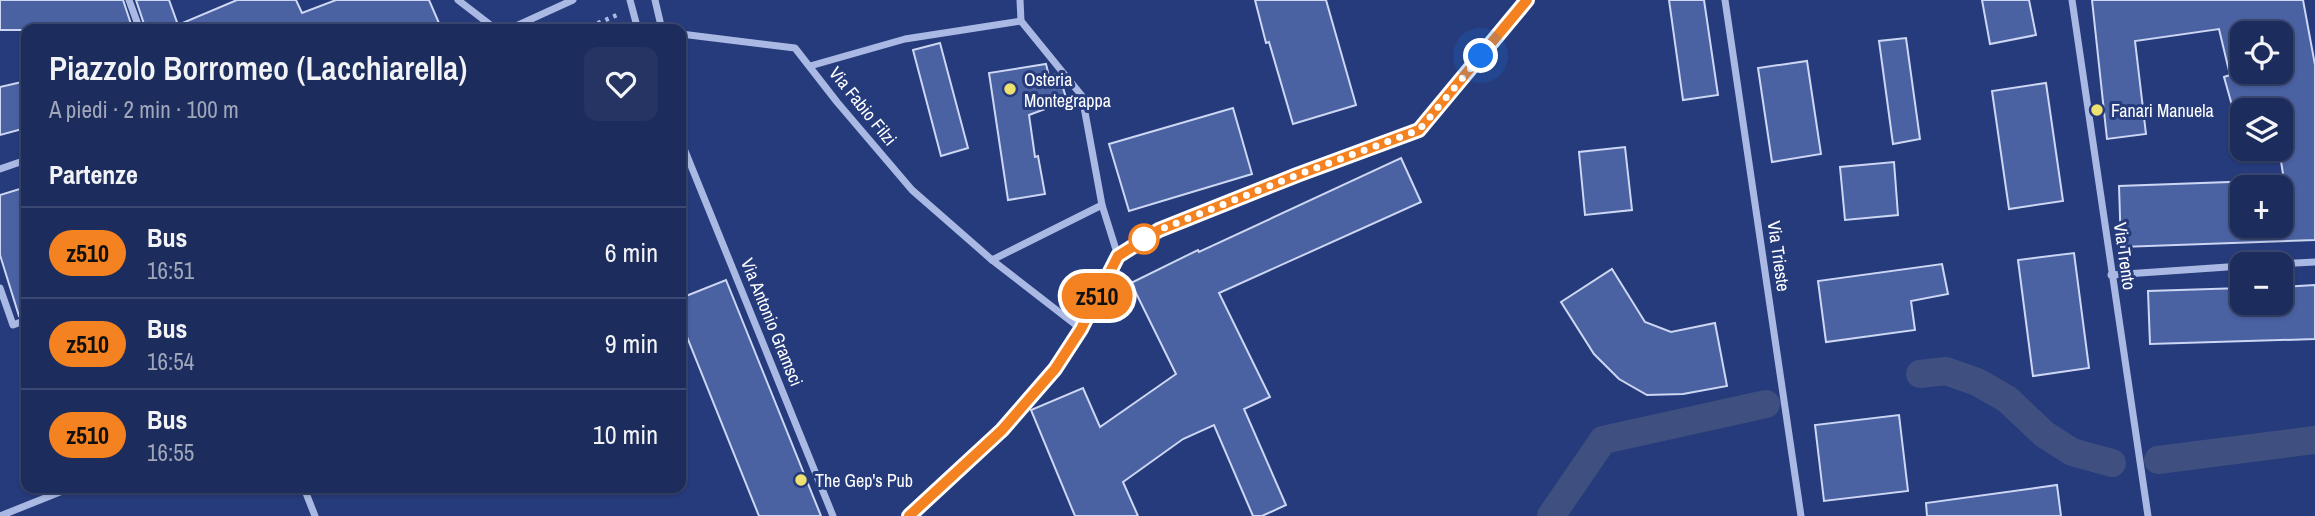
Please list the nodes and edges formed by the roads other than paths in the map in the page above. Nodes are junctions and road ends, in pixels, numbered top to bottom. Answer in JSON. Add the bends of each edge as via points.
{"nodes":[{"id":1,"x":129,"y":0,"type":"edge"},
{"id":2,"x":458,"y":0,"type":"edge"},
{"id":3,"x":573,"y":0,"type":"edge"},
{"id":4,"x":655,"y":0,"type":"edge"},
{"id":5,"x":1020,"y":0,"type":"edge"},
{"id":6,"x":1527,"y":0,"type":"edge"},
{"id":7,"x":1725,"y":0,"type":"edge"},
{"id":8,"x":2073,"y":0,"type":"edge"},
{"id":9,"x":631,"y":3,"type":"edge"},
{"id":10,"x":1021,"y":21,"type":"junction"},
{"id":11,"x":138,"y":24,"type":"edge"},
{"id":12,"x":489,"y":24,"type":"edge"},
{"id":13,"x":521,"y":24,"type":"edge"},
{"id":14,"x":636,"y":24,"type":"edge"},
{"id":15,"x":661,"y":24,"type":"edge"},
{"id":16,"x":686,"y":35,"type":"edge"},
{"id":17,"x":810,"y":66,"type":"junction"},
{"id":18,"x":686,"y":153,"type":"edge"},
{"id":19,"x":21,"y":162,"type":"edge"},
{"id":20,"x":0,"y":169,"type":"edge"},
{"id":21,"x":1102,"y":205,"type":"junction"},
{"id":22,"x":1118,"y":256,"type":"junction"},
{"id":23,"x":992,"y":260,"type":"junction"},
{"id":24,"x":2315,"y":262,"type":"edge"},
{"id":25,"x":2293,"y":263,"type":"edge"},
{"id":26,"x":2230,"y":267,"type":"edge"},
{"id":27,"x":2111,"y":275,"type":"junction"},
{"id":28,"x":1,"y":290,"type":"edge"},
{"id":29,"x":21,"y":322,"type":"edge"},
{"id":30,"x":1081,"y":329,"type":"junction"},
{"id":31,"x":58,"y":493,"type":"edge"},
{"id":32,"x":306,"y":493,"type":"edge"},
{"id":33,"x":0,"y":516,"type":"edge"},
{"id":34,"x":315,"y":516,"type":"edge"},
{"id":35,"x":833,"y":516,"type":"edge"},
{"id":36,"x":909,"y":516,"type":"edge"},
{"id":37,"x":1801,"y":516,"type":"edge"},
{"id":38,"x":2148,"y":516,"type":"edge"}],
"edges":[{"from":1,"to":11,"type":"street"},
{"from":2,"to":12,"type":"street"},
{"from":3,"to":13,"type":"street"},
{"from":4,"to":15,"type":"street"},
{"from":5,"to":10,"type":"street"},
{"from":6,"to":22,"type":"street","via":[[1419,130],[1159,230]]},
{"from":7,"to":37,"type":"street","name":"Via Trieste"},
{"from":8,"to":27,"type":"street","name":"Via Trento"},
{"from":9,"to":14,"type":"street"},
{"from":10,"to":17,"type":"street","via":[[905,39]]},
{"from":10,"to":21,"type":"street","via":[[1082,96]]},
{"from":16,"to":17,"type":"street","name":"Via Fabio Filzi","via":[[795,48]]},
{"from":17,"to":23,"type":"street","name":"Via Fabio Filzi","via":[[912,190]]},
{"from":18,"to":35,"type":"street","name":"Via Antonio Gramsci"},
{"from":19,"to":20,"type":"street"},
{"from":21,"to":22,"type":"street"},
{"from":21,"to":23,"type":"street"},
{"from":22,"to":30,"type":"street"},
{"from":23,"to":30,"type":"street","name":"Via Fabio Filzi"},
{"from":24,"to":25,"type":"street"},
{"from":26,"to":27,"type":"street"},
{"from":27,"to":38,"type":"street","name":"Via Trento"},
{"from":28,"to":29,"type":"street","via":[[12,325]]},
{"from":30,"to":36,"type":"street","via":[[1055,369],[1002,430]]},
{"from":31,"to":33,"type":"street"},
{"from":32,"to":34,"type":"street"}]}
